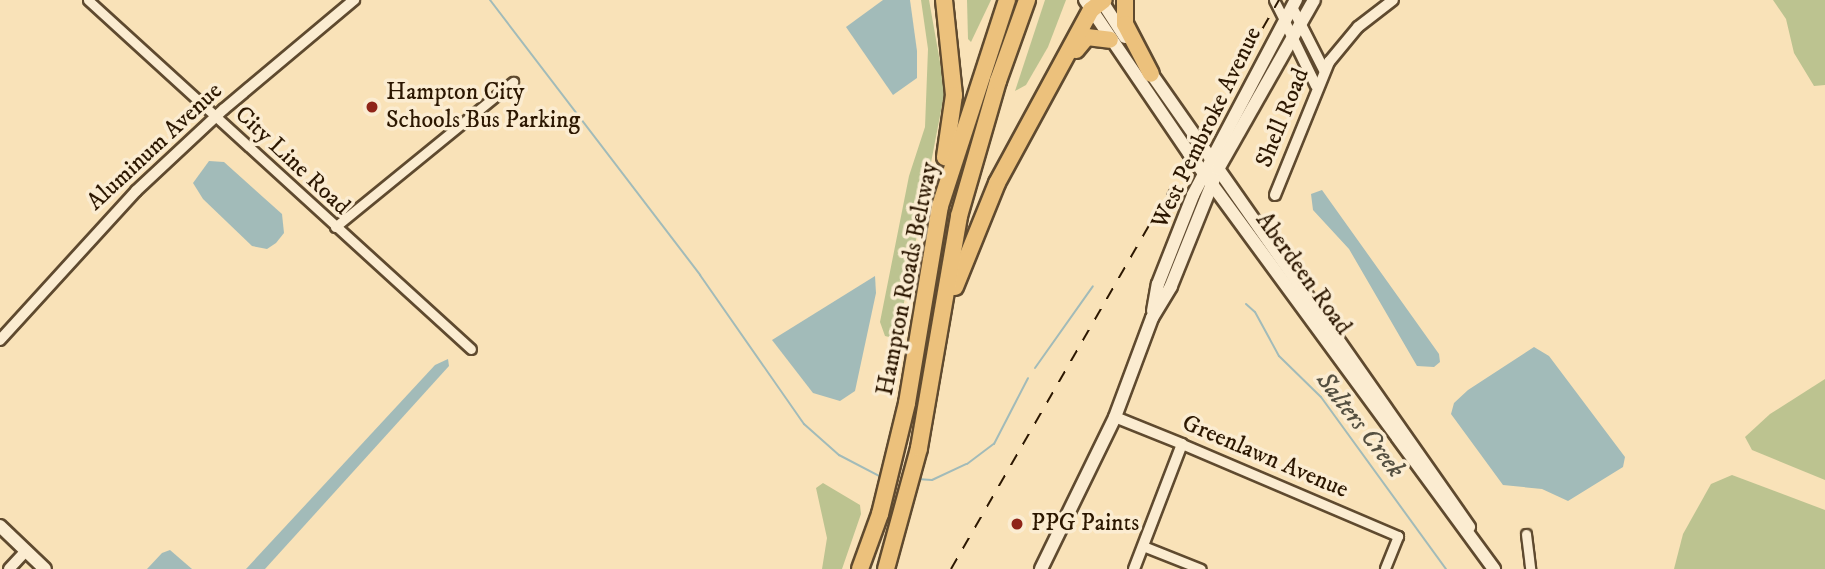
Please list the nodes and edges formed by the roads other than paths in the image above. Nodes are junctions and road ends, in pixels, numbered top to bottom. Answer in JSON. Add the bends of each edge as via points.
{"nodes":[{"id":1,"x":89,"y":0,"type":"edge"},
{"id":2,"x":354,"y":0,"type":"edge"},
{"id":3,"x":944,"y":0,"type":"edge"},
{"id":4,"x":1007,"y":0,"type":"edge"},
{"id":5,"x":1027,"y":0,"type":"edge"},
{"id":6,"x":1125,"y":0,"type":"edge"},
{"id":7,"x":1274,"y":0,"type":"edge"},
{"id":8,"x":1314,"y":0,"type":"edge"},
{"id":9,"x":1393,"y":0,"type":"edge"},
{"id":10,"x":1097,"y":2,"type":"edge"},
{"id":11,"x":1292,"y":2,"type":"edge"},
{"id":12,"x":1284,"y":20,"type":"junction"},
{"id":13,"x":1301,"y":23,"type":"junction"},
{"id":14,"x":1292,"y":37,"type":"junction"},
{"id":15,"x":1110,"y":40,"type":"junction"},
{"id":16,"x":1324,"y":70,"type":"junction"},
{"id":17,"x":1151,"y":74,"type":"junction"},
{"id":18,"x":513,"y":82,"type":"dead end"},
{"id":19,"x":1316,"y":86,"type":"junction"},
{"id":20,"x":1035,"y":114,"type":"junction"},
{"id":21,"x":216,"y":116,"type":"junction"},
{"id":22,"x":1214,"y":164,"type":"junction"},
{"id":23,"x":1203,"y":172,"type":"junction"},
{"id":24,"x":1211,"y":183,"type":"junction"},
{"id":25,"x":1275,"y":195,"type":"dead end"},
{"id":26,"x":940,"y":205,"type":"junction"},
{"id":27,"x":335,"y":227,"type":"junction"},
{"id":28,"x":1152,"y":318,"type":"junction"},
{"id":29,"x":940,"y":329,"type":"junction"},
{"id":30,"x":0,"y":340,"type":"edge"},
{"id":31,"x":471,"y":349,"type":"dead end"},
{"id":32,"x":1115,"y":417,"type":"junction"},
{"id":33,"x":1182,"y":444,"type":"junction"},
{"id":34,"x":0,"y":526,"type":"edge"},
{"id":35,"x":1526,"y":534,"type":"dead end"},
{"id":36,"x":1143,"y":546,"type":"junction"},
{"id":37,"x":26,"y":551,"type":"junction"},
{"id":38,"x":9,"y":569,"type":"edge"},
{"id":39,"x":45,"y":569,"type":"edge"},
{"id":40,"x":860,"y":569,"type":"edge"},
{"id":41,"x":886,"y":569,"type":"edge"},
{"id":42,"x":1041,"y":569,"type":"edge"},
{"id":43,"x":1134,"y":569,"type":"edge"},
{"id":44,"x":1201,"y":569,"type":"edge"},
{"id":45,"x":1385,"y":569,"type":"edge"},
{"id":46,"x":1494,"y":569,"type":"edge"},
{"id":47,"x":1530,"y":569,"type":"edge"}],
"edges":[{"from":1,"to":21,"type":"street","name":"City Line Road"},
{"from":2,"to":21,"type":"street","name":"Aluminum Avenue"},
{"from":3,"to":26,"type":"highway","via":[[954,95]]},
{"from":4,"to":26,"type":"highway","name":"Hampton Roads Beltway"},
{"from":5,"to":29,"type":"highway","name":"Hampton Roads Beltway","via":[[973,164]]},
{"from":6,"to":17,"type":"highway","via":[[1125,24]]},
{"from":7,"to":12,"type":"street"},
{"from":8,"to":13,"type":"main road","name":"West Pembroke Avenue"},
{"from":9,"to":16,"type":"street","name":"Shell Road","via":[[1358,27]]},
{"from":10,"to":15,"type":"main road","name":"Aberdeen Road"},
{"from":10,"to":17,"type":"main road","name":"Aberdeen Road"},
{"from":10,"to":20,"type":"highway"},
{"from":11,"to":12,"type":"main road","name":"West Pembroke Avenue"},
{"from":11,"to":13,"type":"street"},
{"from":12,"to":14,"type":"street"},
{"from":12,"to":22,"type":"main road","name":"West Pembroke Avenue"},
{"from":13,"to":14,"type":"main road","name":"West Pembroke Avenue"},
{"from":13,"to":16,"type":"street"},
{"from":14,"to":19,"type":"street"},
{"from":14,"to":22,"type":"main road","name":"West Pembroke Avenue"},
{"from":15,"to":20,"type":"highway","via":[[1096,35],[1083,40]]},
{"from":15,"to":23,"type":"main road","name":"Aberdeen Road"},
{"from":16,"to":19,"type":"street","name":"Shell Road"},
{"from":17,"to":22,"type":"main road","name":"Aberdeen Road"},
{"from":18,"to":27,"type":"street"},
{"from":19,"to":25,"type":"street","name":"Shell Road"},
{"from":20,"to":29,"type":"highway","via":[[981,215]]},
{"from":21,"to":27,"type":"street","name":"City Line Road"},
{"from":21,"to":30,"type":"street","name":"Aluminum Avenue","via":[[70,258]]},
{"from":22,"to":23,"type":"main road","name":"West Pembroke Avenue"},
{"from":22,"to":24,"type":"main road","name":"West Pembroke Avenue"},
{"from":22,"to":46,"type":"main road","name":"Aberdeen Road","via":[[1452,498]]},
{"from":23,"to":24,"type":"main road","name":"Aberdeen Road"},
{"from":23,"to":28,"type":"main road","name":"West Pembroke Avenue","via":[[1158,284]]},
{"from":24,"to":28,"type":"main road","name":"West Pembroke Avenue","via":[[1171,286]]},
{"from":24,"to":46,"type":"main road","name":"Aberdeen Road"},
{"from":26,"to":40,"type":"highway","name":"Hampton Roads Beltway","via":[[897,448]]},
{"from":27,"to":31,"type":"street","name":"City Line Road"},
{"from":28,"to":32,"type":"main road","name":"West Pembroke Avenue"},
{"from":29,"to":41,"type":"highway","name":"Hampton Roads Beltway","via":[[919,448]]},
{"from":32,"to":33,"type":"street","name":"Greenlawn Avenue"},
{"from":32,"to":42,"type":"main road","name":"West Pembroke Avenue"},
{"from":33,"to":36,"type":"street"},
{"from":33,"to":45,"type":"street","name":"Greenlawn Avenue","via":[[1398,536]]},
{"from":34,"to":37,"type":"main road"},
{"from":35,"to":47,"type":"street"},
{"from":36,"to":43,"type":"street"},
{"from":36,"to":44,"type":"street"},
{"from":37,"to":38,"type":"street"},
{"from":37,"to":39,"type":"main road"}]}
